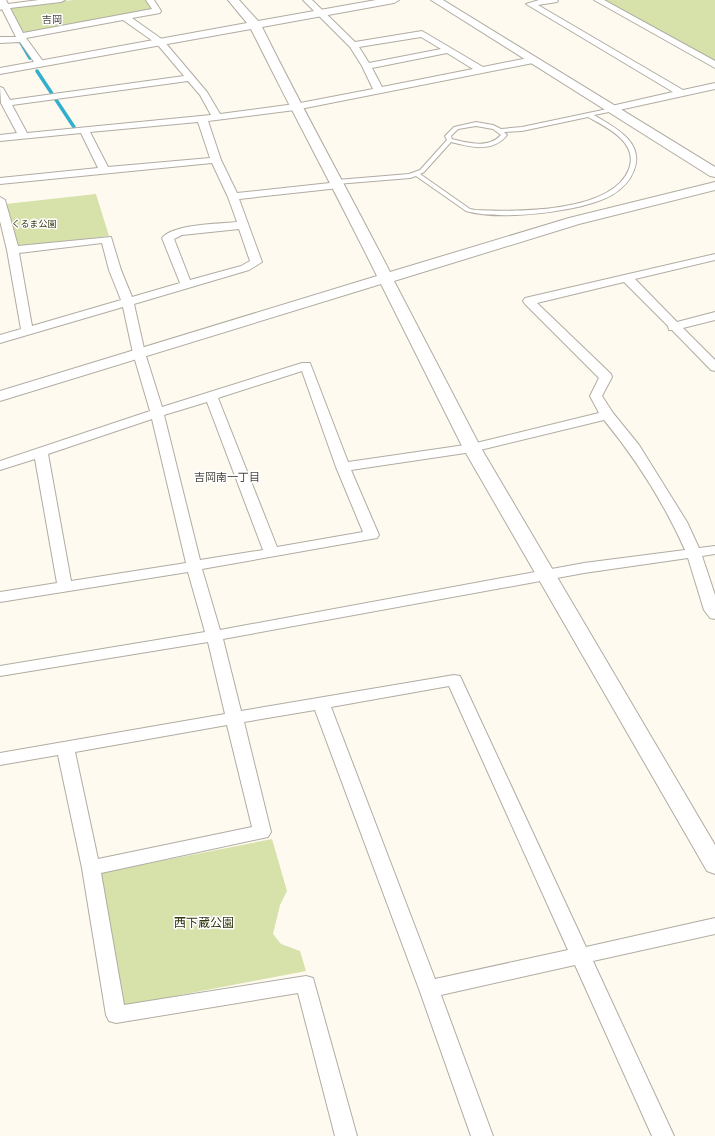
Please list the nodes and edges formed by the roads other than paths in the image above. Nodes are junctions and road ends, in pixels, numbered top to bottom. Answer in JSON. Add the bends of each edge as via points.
{"nodes":[{"id":1,"x":61,"y":0,"type":"edge"},
{"id":2,"x":150,"y":0,"type":"edge"},
{"id":3,"x":234,"y":0,"type":"edge"},
{"id":4,"x":307,"y":0,"type":"edge"},
{"id":5,"x":394,"y":0,"type":"edge"},
{"id":6,"x":436,"y":0,"type":"edge"},
{"id":7,"x":554,"y":0,"type":"edge"},
{"id":8,"x":598,"y":0,"type":"edge"},
{"id":9,"x":3,"y":5,"type":"edge"},
{"id":10,"x":320,"y":13,"type":"junction"},
{"id":11,"x":126,"y":18,"type":"junction"},
{"id":12,"x":255,"y":25,"type":"junction"},
{"id":13,"x":18,"y":38,"type":"junction"},
{"id":14,"x":0,"y":40,"type":"edge"},
{"id":15,"x":160,"y":42,"type":"junction"},
{"id":16,"x":353,"y":45,"type":"junction"},
{"id":17,"x":450,"y":50,"type":"junction"},
{"id":18,"x":533,"y":60,"type":"junction"},
{"id":19,"x":40,"y":64,"type":"junction"},
{"id":20,"x":715,"y":65,"type":"edge"},
{"id":21,"x":367,"y":66,"type":"junction"},
{"id":22,"x":481,"y":70,"type":"junction"},
{"id":23,"x":0,"y":71,"type":"edge"},
{"id":24,"x":190,"y":78,"type":"junction"},
{"id":25,"x":715,"y":86,"type":"edge"},
{"id":26,"x":0,"y":90,"type":"edge"},
{"id":27,"x":379,"y":91,"type":"junction"},
{"id":28,"x":681,"y":93,"type":"junction"},
{"id":29,"x":6,"y":103,"type":"junction"},
{"id":30,"x":295,"y":107,"type":"junction"},
{"id":31,"x":611,"y":109,"type":"junction"},
{"id":32,"x":590,"y":115,"type":"junction"},
{"id":33,"x":217,"y":117,"type":"junction"},
{"id":34,"x":202,"y":119,"type":"junction"},
{"id":35,"x":84,"y":130,"type":"junction"},
{"id":36,"x":501,"y":131,"type":"junction"},
{"id":37,"x":23,"y":135,"type":"junction"},
{"id":38,"x":0,"y":138,"type":"edge"},
{"id":39,"x":450,"y":140,"type":"junction"},
{"id":40,"x":216,"y":160,"type":"junction"},
{"id":41,"x":104,"y":170,"type":"junction"},
{"id":42,"x":416,"y":173,"type":"junction"},
{"id":43,"x":715,"y":173,"type":"edge"},
{"id":44,"x":0,"y":180,"type":"edge"},
{"id":45,"x":338,"y":184,"type":"junction"},
{"id":46,"x":715,"y":186,"type":"edge"},
{"id":47,"x":233,"y":197,"type":"junction"},
{"id":48,"x":0,"y":200,"type":"edge"},
{"id":49,"x":243,"y":225,"type":"junction"},
{"id":50,"x":13,"y":250,"type":"junction"},
{"id":51,"x":715,"y":257,"type":"edge"},
{"id":52,"x":628,"y":279,"type":"junction"},
{"id":53,"x":386,"y":280,"type":"junction"},
{"id":54,"x":186,"y":286,"type":"junction"},
{"id":55,"x":128,"y":303,"type":"junction"},
{"id":56,"x":715,"y":316,"type":"edge"},
{"id":57,"x":673,"y":327,"type":"junction"},
{"id":58,"x":27,"y":330,"type":"junction"},
{"id":59,"x":0,"y":339,"type":"edge"},
{"id":60,"x":139,"y":353,"type":"junction"},
{"id":61,"x":715,"y":367,"type":"edge"},
{"id":62,"x":0,"y":396,"type":"edge"},
{"id":63,"x":211,"y":396,"type":"junction"},
{"id":64,"x":157,"y":413,"type":"junction"},
{"id":65,"x":607,"y":415,"type":"junction"},
{"id":66,"x":472,"y":448,"type":"junction"},
{"id":67,"x":41,"y":452,"type":"junction"},
{"id":68,"x":0,"y":466,"type":"edge"},
{"id":69,"x":343,"y":467,"type":"junction"},
{"id":70,"x":715,"y":550,"type":"edge"},
{"id":71,"x":271,"y":552,"type":"junction"},
{"id":72,"x":694,"y":553,"type":"junction"},
{"id":73,"x":194,"y":566,"type":"junction"},
{"id":74,"x":546,"y":575,"type":"junction"},
{"id":75,"x":65,"y":587,"type":"junction"},
{"id":76,"x":0,"y":597,"type":"edge"},
{"id":77,"x":715,"y":614,"type":"edge"},
{"id":78,"x":214,"y":636,"type":"junction"},
{"id":79,"x":0,"y":671,"type":"edge"},
{"id":80,"x":321,"y":702,"type":"junction"},
{"id":81,"x":234,"y":717,"type":"junction"},
{"id":82,"x":64,"y":747,"type":"junction"},
{"id":83,"x":0,"y":759,"type":"edge"},
{"id":84,"x":715,"y":865,"type":"edge"},
{"id":85,"x":92,"y":868,"type":"junction"},
{"id":86,"x":715,"y":926,"type":"edge"},
{"id":87,"x":580,"y":954,"type":"junction"},
{"id":88,"x":429,"y":989,"type":"junction"},
{"id":89,"x":346,"y":1136,"type":"edge"},
{"id":90,"x":482,"y":1136,"type":"edge"},
{"id":91,"x":663,"y":1136,"type":"edge"}],
"edges":[{"from":1,"to":9,"type":"street"},
{"from":2,"to":11,"type":"street","via":[[157,11]]},
{"from":3,"to":12,"type":"street"},
{"from":4,"to":10,"type":"street"},
{"from":5,"to":10,"type":"street"},
{"from":6,"to":18,"type":"street"},
{"from":7,"to":28,"type":"street","via":[[530,4]]},
{"from":8,"to":20,"type":"street"},
{"from":9,"to":13,"type":"street"},
{"from":10,"to":12,"type":"street"},
{"from":10,"to":16,"type":"street"},
{"from":11,"to":13,"type":"street"},
{"from":11,"to":15,"type":"street"},
{"from":12,"to":15,"type":"street"},
{"from":12,"to":30,"type":"street"},
{"from":13,"to":14,"type":"street"},
{"from":13,"to":19,"type":"street"},
{"from":15,"to":19,"type":"street"},
{"from":15,"to":24,"type":"street"},
{"from":16,"to":17,"type":"street","via":[[422,34]]},
{"from":16,"to":21,"type":"street"},
{"from":17,"to":21,"type":"street"},
{"from":17,"to":22,"type":"street"},
{"from":18,"to":22,"type":"street"},
{"from":18,"to":31,"type":"street"},
{"from":19,"to":23,"type":"street"},
{"from":21,"to":27,"type":"street"},
{"from":22,"to":27,"type":"street"},
{"from":24,"to":29,"type":"street"},
{"from":24,"to":33,"type":"street","via":[[204,94]]},
{"from":25,"to":28,"type":"street"},
{"from":26,"to":29,"type":"street"},
{"from":27,"to":30,"type":"street"},
{"from":28,"to":31,"type":"street"},
{"from":29,"to":37,"type":"street"},
{"from":30,"to":33,"type":"street"},
{"from":30,"to":45,"type":"street"},
{"from":31,"to":32,"type":"lane"},
{"from":31,"to":43,"type":"street"},
{"from":32,"to":36,"type":"lane"},
{"from":32,"to":42,"type":"lane","via":[[622,136],[636,156],[635,165],[623,185],[591,201],[523,212],[475,212],[468,210]]},
{"from":33,"to":34,"type":"street"},
{"from":34,"to":35,"type":"street"},
{"from":34,"to":40,"type":"street"},
{"from":35,"to":37,"type":"street"},
{"from":35,"to":41,"type":"street"},
{"from":36,"to":39,"type":"lane","via":[[485,125],[464,125],[451,131],[448,136]]},
{"from":36,"to":39,"type":"lane","via":[[504,135],[501,139],[477,146]]},
{"from":37,"to":38,"type":"street"},
{"from":39,"to":42,"type":"lane","via":[[422,171]]},
{"from":40,"to":41,"type":"street"},
{"from":40,"to":47,"type":"street"},
{"from":41,"to":44,"type":"street"},
{"from":42,"to":45,"type":"lane","via":[[410,176]]},
{"from":45,"to":47,"type":"street"},
{"from":45,"to":53,"type":"street"},
{"from":46,"to":53,"type":"street","via":[[574,221]]},
{"from":47,"to":49,"type":"street"},
{"from":48,"to":50,"type":"street"},
{"from":49,"to":54,"type":"street","via":[[256,262],[245,268]]},
{"from":49,"to":54,"type":"street","via":[[179,232],[168,238]]},
{"from":50,"to":55,"type":"street","via":[[106,239]]},
{"from":50,"to":58,"type":"street"},
{"from":51,"to":52,"type":"street"},
{"from":52,"to":57,"type":"street"},
{"from":52,"to":65,"type":"street","via":[[529,301],[606,376],[596,396]]},
{"from":53,"to":60,"type":"street"},
{"from":53,"to":66,"type":"street"},
{"from":54,"to":55,"type":"street"},
{"from":55,"to":58,"type":"street"},
{"from":55,"to":60,"type":"street"},
{"from":56,"to":57,"type":"street"},
{"from":57,"to":61,"type":"street"},
{"from":58,"to":59,"type":"street"},
{"from":60,"to":62,"type":"street"},
{"from":60,"to":64,"type":"street"},
{"from":63,"to":64,"type":"street"},
{"from":63,"to":69,"type":"street","via":[[306,366]]},
{"from":63,"to":71,"type":"street"},
{"from":64,"to":67,"type":"street"},
{"from":64,"to":73,"type":"street"},
{"from":65,"to":66,"type":"street"},
{"from":65,"to":72,"type":"street","via":[[632,445],[680,522]]},
{"from":66,"to":69,"type":"street"},
{"from":66,"to":74,"type":"street"},
{"from":67,"to":68,"type":"street"},
{"from":67,"to":75,"type":"street"},
{"from":69,"to":71,"type":"street","via":[[372,535]]},
{"from":70,"to":72,"type":"street"},
{"from":71,"to":73,"type":"street"},
{"from":72,"to":74,"type":"street"},
{"from":72,"to":77,"type":"street"},
{"from":73,"to":75,"type":"street"},
{"from":73,"to":78,"type":"street"},
{"from":74,"to":78,"type":"street"},
{"from":74,"to":84,"type":"street"},
{"from":75,"to":76,"type":"street"},
{"from":78,"to":79,"type":"street"},
{"from":78,"to":81,"type":"street"},
{"from":80,"to":81,"type":"street"},
{"from":80,"to":87,"type":"street","via":[[454,680]]},
{"from":80,"to":88,"type":"street"},
{"from":81,"to":82,"type":"street"},
{"from":81,"to":85,"type":"street","via":[[262,832]]},
{"from":82,"to":83,"type":"street"},
{"from":82,"to":85,"type":"street"},
{"from":85,"to":89,"type":"street","via":[[116,1015],[306,984]]},
{"from":86,"to":87,"type":"street"},
{"from":87,"to":88,"type":"street"},
{"from":87,"to":91,"type":"street"},
{"from":88,"to":90,"type":"street"}]}
